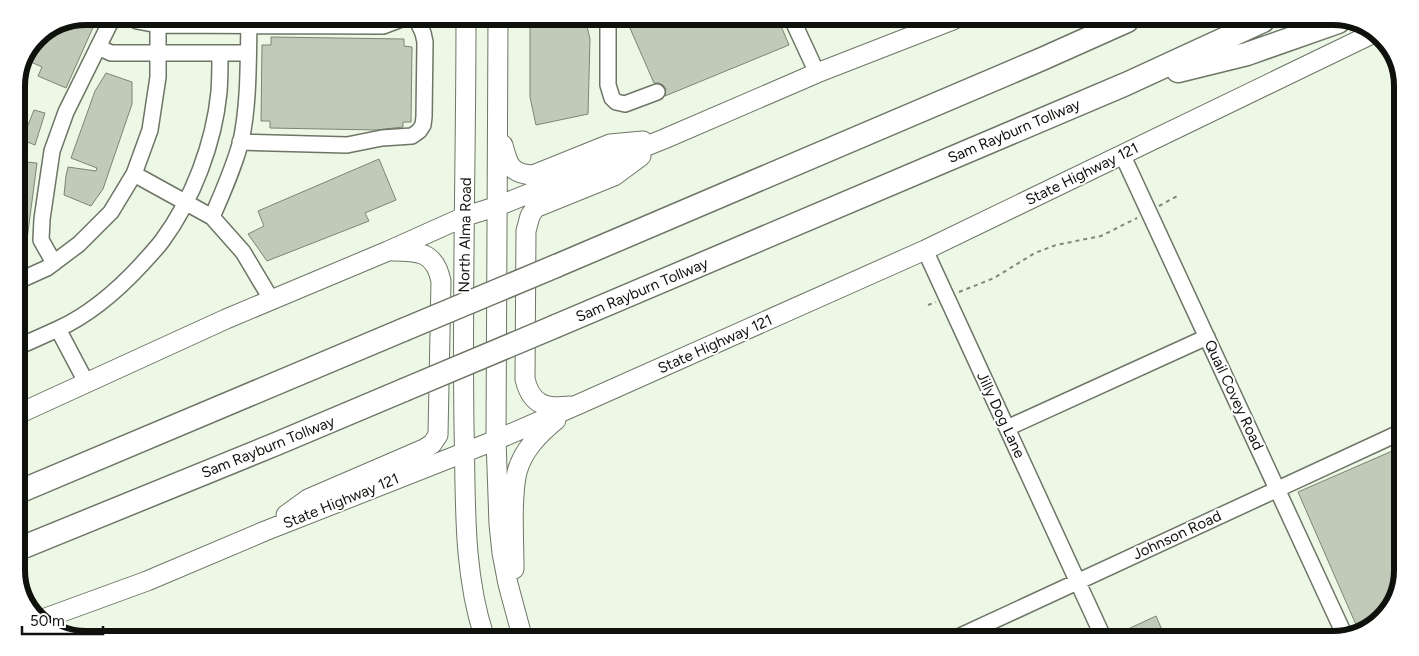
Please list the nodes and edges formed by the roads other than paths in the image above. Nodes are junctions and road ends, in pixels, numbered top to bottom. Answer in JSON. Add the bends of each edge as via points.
{"nodes":[{"id":1,"x":108,"y":25,"type":"edge"},
{"id":2,"x":158,"y":25,"type":"joint"},
{"id":3,"x":249,"y":25,"type":"junction"},
{"id":4,"x":330,"y":25,"type":"edge"},
{"id":5,"x":419,"y":25,"type":"edge"},
{"id":6,"x":466,"y":25,"type":"edge"},
{"id":7,"x":487,"y":25,"type":"edge"},
{"id":8,"x":498,"y":25,"type":"edge"},
{"id":9,"x":608,"y":25,"type":"edge"},
{"id":10,"x":793,"y":25,"type":"edge"},
{"id":11,"x":940,"y":25,"type":"edge"},
{"id":12,"x":1100,"y":25,"type":"edge"},
{"id":13,"x":1118,"y":25,"type":"edge"},
{"id":14,"x":1254,"y":25,"type":"edge"},
{"id":15,"x":1329,"y":25,"type":"edge"},
{"id":16,"x":1368,"y":36,"type":"edge"},
{"id":17,"x":98,"y":46,"type":"junction"},
{"id":18,"x":220,"y":53,"type":"junction"},
{"id":19,"x":248,"y":53,"type":"junction"},
{"id":20,"x":158,"y":54,"type":"junction"},
{"id":21,"x":1042,"y":59,"type":"junction"},
{"id":22,"x":498,"y":65,"type":"junction"},
{"id":23,"x":817,"y":73,"type":"junction"},
{"id":24,"x":1126,"y":84,"type":"junction"},
{"id":25,"x":657,"y":92,"type":"dead end"},
{"id":26,"x":498,"y":125,"type":"junction"},
{"id":27,"x":664,"y":139,"type":"junction"},
{"id":28,"x":240,"y":142,"type":"junction"},
{"id":29,"x":1122,"y":154,"type":"junction"},
{"id":30,"x":134,"y":174,"type":"junction"},
{"id":31,"x":186,"y":202,"type":"junction"},
{"id":32,"x":498,"y":206,"type":"junction"},
{"id":33,"x":466,"y":216,"type":"junction"},
{"id":34,"x":212,"y":217,"type":"junction"},
{"id":35,"x":924,"y":250,"type":"junction"},
{"id":36,"x":388,"y":251,"type":"junction"},
{"id":37,"x":54,"y":263,"type":"junction"},
{"id":38,"x":25,"y":278,"type":"edge"},
{"id":39,"x":271,"y":299,"type":"junction"},
{"id":40,"x":58,"y":329,"type":"junction"},
{"id":41,"x":1207,"y":337,"type":"junction"},
{"id":42,"x":25,"y":344,"type":"edge"},
{"id":43,"x":86,"y":382,"type":"junction"},
{"id":44,"x":578,"y":406,"type":"junction"},
{"id":45,"x":25,"y":411,"type":"edge"},
{"id":46,"x":1007,"y":428,"type":"junction"},
{"id":47,"x":1394,"y":435,"type":"edge"},
{"id":48,"x":496,"y":440,"type":"junction"},
{"id":49,"x":465,"y":452,"type":"junction"},
{"id":50,"x":1277,"y":488,"type":"junction"},
{"id":51,"x":25,"y":489,"type":"edge"},
{"id":52,"x":265,"y":531,"type":"junction"},
{"id":53,"x":25,"y":546,"type":"edge"},
{"id":54,"x":1078,"y":581,"type":"junction"},
{"id":55,"x":514,"y":607,"type":"junction"},
{"id":56,"x":48,"y":617,"type":"edge"},
{"id":57,"x":1342,"y":630,"type":"edge"},
{"id":58,"x":482,"y":631,"type":"edge"},
{"id":59,"x":521,"y":631,"type":"edge"},
{"id":60,"x":971,"y":631,"type":"edge"},
{"id":61,"x":1100,"y":631,"type":"edge"}],
"edges":[{"from":1,"to":17,"type":"street"},
{"from":2,"to":3,"type":"street"},
{"from":2,"to":20,"type":"street"},
{"from":3,"to":4,"type":"street","via":[[294,32]]},
{"from":3,"to":19,"type":"street"},
{"from":5,"to":28,"type":"street","via":[[425,42],[418,83],[423,125],[412,136],[347,145]]},
{"from":6,"to":33,"type":"main road","name":"North Alma Road"},
{"from":7,"to":22,"type":"main road","via":[[489,52]]},
{"from":8,"to":22,"type":"main road"},
{"from":9,"to":25,"type":"street","via":[[608,85],[612,98],[625,104]]},
{"from":10,"to":23,"type":"street"},
{"from":11,"to":23,"type":"main road"},
{"from":12,"to":21,"type":"highway"},
{"from":13,"to":21,"type":"highway"},
{"from":14,"to":24,"type":"highway","name":"Sam Rayburn Tollway"},
{"from":15,"to":24,"type":"highway","via":[[1247,54]]},
{"from":16,"to":29,"type":"main road","name":"State Highway 121"},
{"from":17,"to":20,"type":"street","via":[[111,53]]},
{"from":17,"to":37,"type":"street","via":[[66,112],[52,151],[41,240]]},
{"from":18,"to":19,"type":"street"},
{"from":18,"to":20,"type":"street"},
{"from":18,"to":31,"type":"street","via":[[219,92],[212,126],[200,172]]},
{"from":19,"to":28,"type":"street","via":[[248,90]]},
{"from":20,"to":30,"type":"street","via":[[150,130]]},
{"from":21,"to":51,"type":"highway","bridge":true},
{"from":22,"to":26,"type":"main road"},
{"from":23,"to":27,"type":"main road"},
{"from":24,"to":53,"type":"highway","name":"Sam Rayburn Tollway","bridge":true,"via":[[276,444]]},
{"from":26,"to":27,"type":"main road","via":[[507,162],[513,170],[533,176],[610,144]]},
{"from":26,"to":32,"type":"main road"},
{"from":27,"to":32,"type":"main road"},
{"from":27,"to":44,"type":"main road","via":[[614,176],[535,208],[527,223],[527,386],[534,398],[545,406]]},
{"from":28,"to":34,"type":"street"},
{"from":29,"to":35,"type":"main road","name":"State Highway 121"},
{"from":29,"to":41,"type":"street","name":"Quail Covey Road"},
{"from":30,"to":31,"type":"street"},
{"from":30,"to":37,"type":"street","via":[[112,212]]},
{"from":31,"to":34,"type":"street"},
{"from":31,"to":40,"type":"street","via":[[162,241],[125,282],[81,318]]},
{"from":32,"to":33,"type":"main road"},
{"from":32,"to":48,"type":"main road"},
{"from":33,"to":36,"type":"main road"},
{"from":33,"to":49,"type":"main road","name":"North Alma Road"},
{"from":34,"to":39,"type":"street","via":[[243,252]]},
{"from":35,"to":44,"type":"main road","name":"State Highway 121"},
{"from":35,"to":46,"type":"street","name":"Jilly Dog Lane"},
{"from":36,"to":39,"type":"main road"},
{"from":36,"to":52,"type":"main road","via":[[414,251],[428,256],[441,281],[438,435],[424,449],[308,499]]},
{"from":37,"to":38,"type":"street"},
{"from":39,"to":43,"type":"main road"},
{"from":40,"to":42,"type":"street"},
{"from":40,"to":43,"type":"street"},
{"from":41,"to":46,"type":"street"},
{"from":41,"to":50,"type":"street","name":"Quail Covey Road"},
{"from":43,"to":45,"type":"main road"},
{"from":44,"to":48,"type":"main road","name":"State Highway 121"},
{"from":44,"to":55,"type":"main road","via":[[540,433],[518,471]]},
{"from":46,"to":54,"type":"street","name":"Jilly Dog Lane"},
{"from":47,"to":50,"type":"street","name":"Johnson Road"},
{"from":48,"to":49,"type":"main road","name":"State Highway 121"},
{"from":48,"to":55,"type":"main road","via":[[501,541]]},
{"from":49,"to":52,"type":"main road","name":"State Highway 121"},
{"from":49,"to":58,"type":"main road","name":"North Alma Road","via":[[465,537]]},
{"from":50,"to":54,"type":"street","name":"Johnson Road"},
{"from":50,"to":57,"type":"street","name":"Quail Covey Road"},
{"from":52,"to":56,"type":"main road","name":"State Highway 121","via":[[147,581]]},
{"from":54,"to":60,"type":"street","name":"Johnson Road"},
{"from":54,"to":61,"type":"street","name":"Jilly Dog Lane"},
{"from":55,"to":59,"type":"main road"}]}
